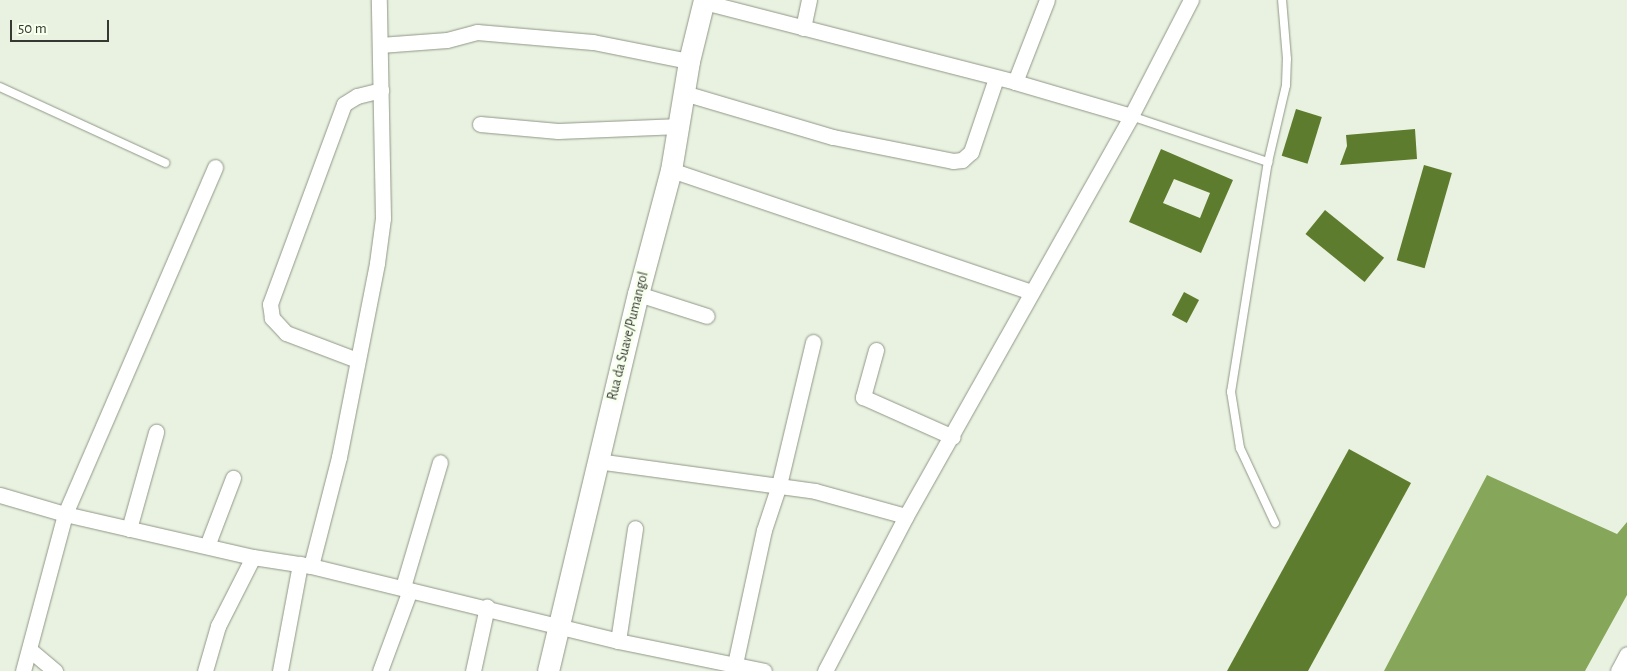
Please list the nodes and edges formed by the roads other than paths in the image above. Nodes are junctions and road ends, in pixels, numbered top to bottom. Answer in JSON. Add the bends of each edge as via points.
{"nodes":[{"id":1,"x":379,"y":0,"type":"edge"},
{"id":2,"x":809,"y":0,"type":"edge"},
{"id":3,"x":1047,"y":0,"type":"edge"},
{"id":4,"x":1191,"y":0,"type":"edge"},
{"id":5,"x":1282,"y":0,"type":"edge"},
{"id":6,"x":704,"y":1,"type":"edge"},
{"id":7,"x":803,"y":28,"type":"junction"},
{"id":8,"x":380,"y":45,"type":"junction"},
{"id":9,"x":689,"y":61,"type":"junction"},
{"id":10,"x":996,"y":78,"type":"junction"},
{"id":11,"x":1015,"y":82,"type":"junction"},
{"id":12,"x":0,"y":87,"type":"edge"},
{"id":13,"x":381,"y":90,"type":"junction"},
{"id":14,"x":684,"y":93,"type":"junction"},
{"id":15,"x":1131,"y":116,"type":"junction"},
{"id":16,"x":480,"y":124,"type":"dead end"},
{"id":17,"x":680,"y":126,"type":"junction"},
{"id":18,"x":1268,"y":162,"type":"junction"},
{"id":19,"x":165,"y":163,"type":"dead end"},
{"id":20,"x":215,"y":168,"type":"dead end"},
{"id":21,"x":671,"y":170,"type":"junction"},
{"id":22,"x":1031,"y":292,"type":"junction"},
{"id":23,"x":638,"y":294,"type":"junction"},
{"id":24,"x":708,"y":316,"type":"dead end"},
{"id":25,"x":813,"y":342,"type":"dead end"},
{"id":26,"x":876,"y":350,"type":"dead end"},
{"id":27,"x":357,"y":360,"type":"junction"},
{"id":28,"x":156,"y":432,"type":"dead end"},
{"id":29,"x":953,"y":436,"type":"junction"},
{"id":30,"x":597,"y":461,"type":"junction"},
{"id":31,"x":440,"y":462,"type":"dead end"},
{"id":32,"x":233,"y":478,"type":"dead end"},
{"id":33,"x":779,"y":485,"type":"junction"},
{"id":34,"x":0,"y":495,"type":"edge"},
{"id":35,"x":65,"y":514,"type":"junction"},
{"id":36,"x":906,"y":516,"type":"junction"},
{"id":37,"x":1275,"y":523,"type":"dead end"},
{"id":38,"x":635,"y":528,"type":"dead end"},
{"id":39,"x":130,"y":529,"type":"junction"},
{"id":40,"x":207,"y":546,"type":"junction"},
{"id":41,"x":253,"y":557,"type":"junction"},
{"id":42,"x":305,"y":565,"type":"junction"},
{"id":43,"x":407,"y":588,"type":"junction"},
{"id":44,"x":487,"y":607,"type":"junction"},
{"id":45,"x":559,"y":627,"type":"junction"},
{"id":46,"x":618,"y":641,"type":"junction"},
{"id":47,"x":30,"y":650,"type":"junction"},
{"id":48,"x":1627,"y":654,"type":"edge"},
{"id":49,"x":735,"y":664,"type":"junction"},
{"id":50,"x":23,"y":671,"type":"edge"},
{"id":51,"x":55,"y":671,"type":"edge"},
{"id":52,"x":204,"y":671,"type":"edge"},
{"id":53,"x":280,"y":671,"type":"edge"},
{"id":54,"x":380,"y":671,"type":"edge"},
{"id":55,"x":473,"y":671,"type":"edge"},
{"id":56,"x":548,"y":671,"type":"edge"},
{"id":57,"x":764,"y":671,"type":"edge"},
{"id":58,"x":825,"y":671,"type":"edge"},
{"id":59,"x":1618,"y":671,"type":"edge"}],
"edges":[{"from":1,"to":8,"type":"street"},
{"from":2,"to":7,"type":"street"},
{"from":3,"to":11,"type":"street"},
{"from":4,"to":15,"type":"street"},
{"from":5,"to":18,"type":"lane","via":[[1286,85]]},
{"from":6,"to":7,"type":"street"},
{"from":6,"to":9,"type":"street","name":"Rua da Suave/Pumangol"},
{"from":7,"to":10,"type":"street"},
{"from":8,"to":9,"type":"street","via":[[448,40],[478,32],[593,42]]},
{"from":8,"to":13,"type":"street"},
{"from":9,"to":14,"type":"street","name":"Rua da Suave/Pumangol"},
{"from":10,"to":11,"type":"street"},
{"from":10,"to":14,"type":"street","via":[[971,152],[962,160],[953,161],[833,137]]},
{"from":11,"to":15,"type":"street"},
{"from":12,"to":19,"type":"lane"},
{"from":13,"to":27,"type":"street","via":[[383,218],[378,262]]},
{"from":13,"to":27,"type":"street","via":[[344,104],[270,304],[272,318],[286,333]]},
{"from":14,"to":17,"type":"street","name":"Rua da Suave/Pumangol"},
{"from":15,"to":18,"type":"lane"},
{"from":15,"to":22,"type":"street"},
{"from":16,"to":17,"type":"street","via":[[558,131]]},
{"from":17,"to":21,"type":"street","name":"Rua da Suave/Pumangol"},
{"from":18,"to":37,"type":"lane","via":[[1231,392],[1240,448]]},
{"from":20,"to":35,"type":"street"},
{"from":21,"to":22,"type":"street"},
{"from":21,"to":23,"type":"street","name":"Rua da Suave/Pumangol"},
{"from":22,"to":29,"type":"street"},
{"from":23,"to":24,"type":"street"},
{"from":23,"to":30,"type":"street","name":"Rua da Suave/Pumangol"},
{"from":25,"to":33,"type":"street"},
{"from":26,"to":29,"type":"street","via":[[863,397]]},
{"from":27,"to":42,"type":"street","via":[[340,457]]},
{"from":28,"to":39,"type":"street"},
{"from":29,"to":36,"type":"street"},
{"from":30,"to":33,"type":"street"},
{"from":30,"to":45,"type":"street","name":"Rua da Suave/Pumangol"},
{"from":31,"to":43,"type":"street"},
{"from":32,"to":40,"type":"street"},
{"from":33,"to":36,"type":"street","via":[[842,496]]},
{"from":33,"to":49,"type":"street","via":[[764,530]]},
{"from":34,"to":35,"type":"street"},
{"from":35,"to":39,"type":"street"},
{"from":35,"to":47,"type":"street"},
{"from":36,"to":58,"type":"street"},
{"from":38,"to":46,"type":"street"},
{"from":39,"to":40,"type":"street"},
{"from":40,"to":41,"type":"street"},
{"from":41,"to":42,"type":"street"},
{"from":41,"to":52,"type":"street","via":[[218,626]]},
{"from":42,"to":43,"type":"street"},
{"from":42,"to":53,"type":"street"},
{"from":43,"to":44,"type":"street"},
{"from":43,"to":54,"type":"street"},
{"from":44,"to":45,"type":"street"},
{"from":44,"to":55,"type":"street"},
{"from":45,"to":46,"type":"street"},
{"from":45,"to":56,"type":"street","name":"Rua da Suave/Pumangol"},
{"from":46,"to":49,"type":"street"},
{"from":47,"to":50,"type":"street"},
{"from":47,"to":51,"type":"street"},
{"from":48,"to":59,"type":"street"},
{"from":49,"to":57,"type":"street"}]}
